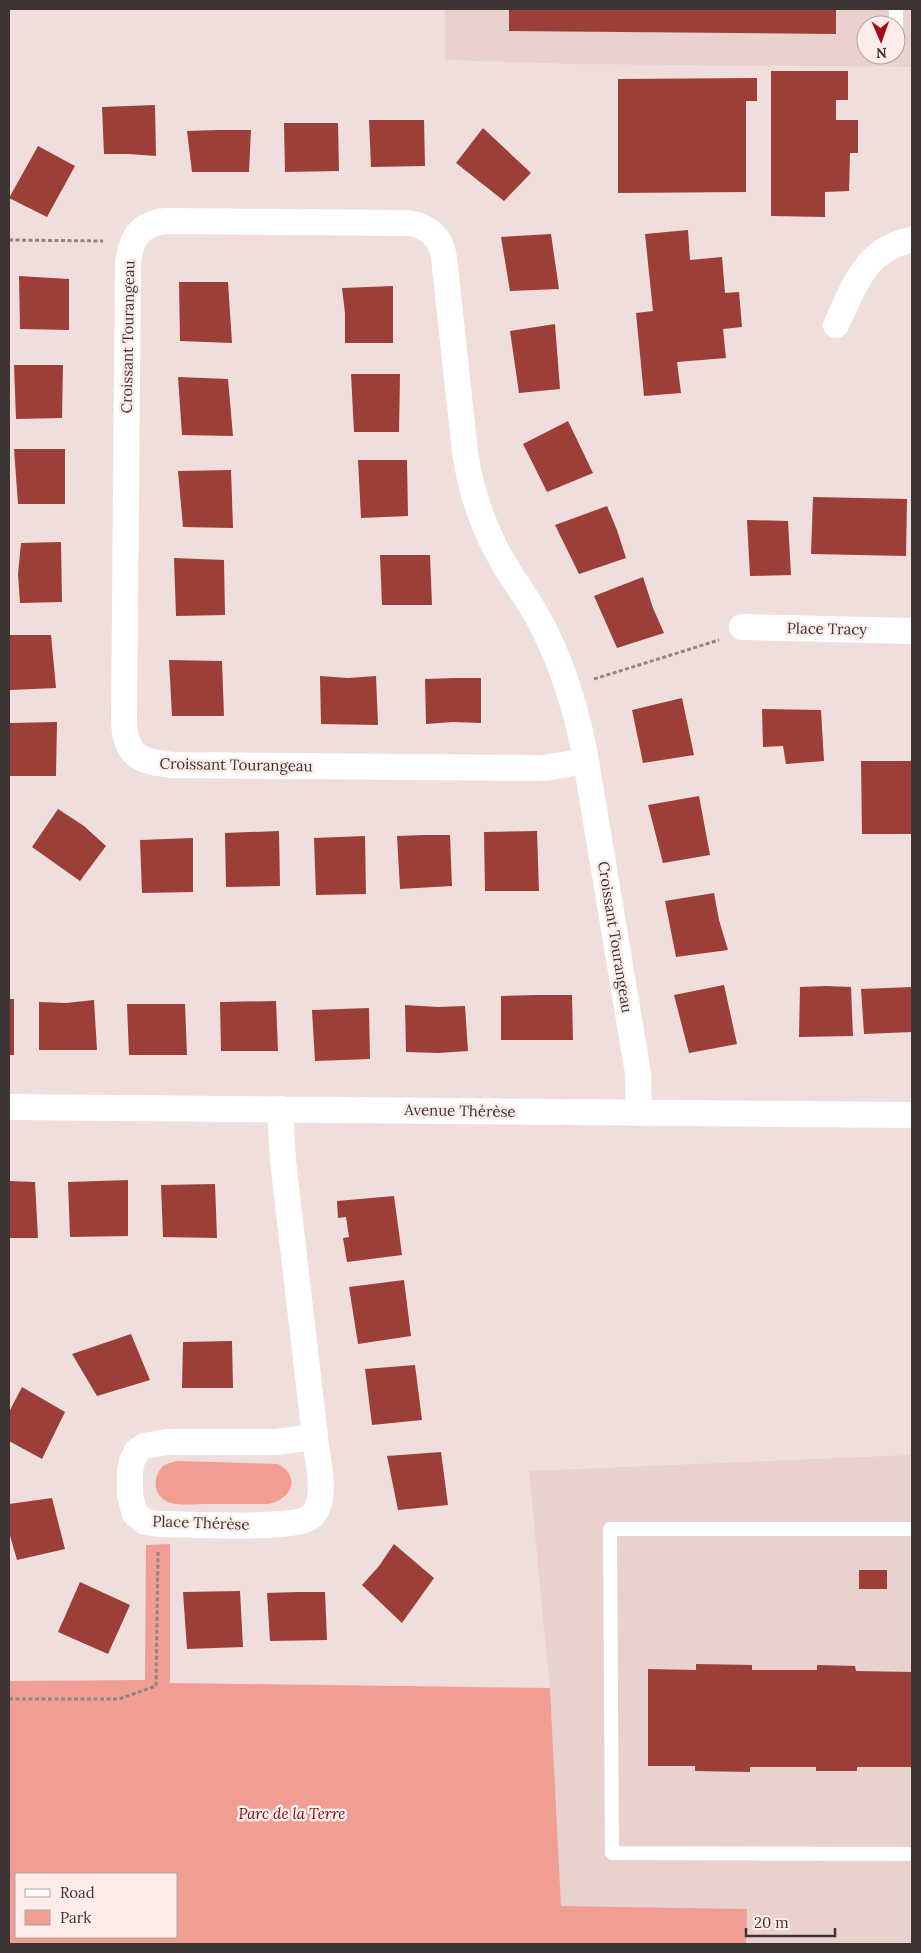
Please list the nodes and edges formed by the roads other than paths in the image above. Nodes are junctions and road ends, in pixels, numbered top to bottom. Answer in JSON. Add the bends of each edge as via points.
{"nodes":[{"id":1,"x":912,"y":240,"type":"edge"},
{"id":2,"x":836,"y":326,"type":"dead end"},
{"id":3,"x":912,"y":631,"type":"edge"},
{"id":4,"x":731,"y":634,"type":"road end"},
{"id":5,"x":586,"y":762,"type":"junction"},
{"id":6,"x":9,"y":1107,"type":"edge"},
{"id":7,"x":280,"y":1109,"type":"junction"},
{"id":8,"x":639,"y":1113,"type":"junction"},
{"id":9,"x":912,"y":1115,"type":"edge"},
{"id":10,"x":315,"y":1437,"type":"junction"},
{"id":11,"x":912,"y":1529,"type":"edge"},
{"id":12,"x":912,"y":1854,"type":"edge"}],
"edges":[{"from":1,"to":2,"type":"street","via":[[887,248],[868,264]]},
{"from":3,"to":4,"type":"street","name":"Place Tracy"},
{"from":5,"to":5,"type":"street","name":"Croissant Tourangeau","via":[[544,768],[173,765],[142,760],[134,754],[127,744],[124,721],[128,264],[133,240],[140,232],[150,224],[166,221],[409,223],[435,234],[444,258],[470,482],[498,554],[535,611],[551,644],[575,710]]},
{"from":5,"to":8,"type":"street","name":"Croissant Tourangeau","via":[[638,1073]]},
{"from":6,"to":7,"type":"street","name":"Avenue Thérèse"},
{"from":7,"to":8,"type":"street","name":"Avenue Thérèse"},
{"from":7,"to":10,"type":"street","name":"Place Thérèse","via":[[283,1161]]},
{"from":8,"to":9,"type":"street","name":"Avenue Thérèse"},
{"from":10,"to":10,"type":"street","name":"Place Thérèse","via":[[320,1495],[314,1513],[303,1521],[272,1525],[159,1524],[145,1522],[134,1514],[130,1470],[137,1451],[144,1446],[167,1442],[276,1442]]},
{"from":11,"to":12,"type":"lane","via":[[610,1529],[612,1853]]}]}
